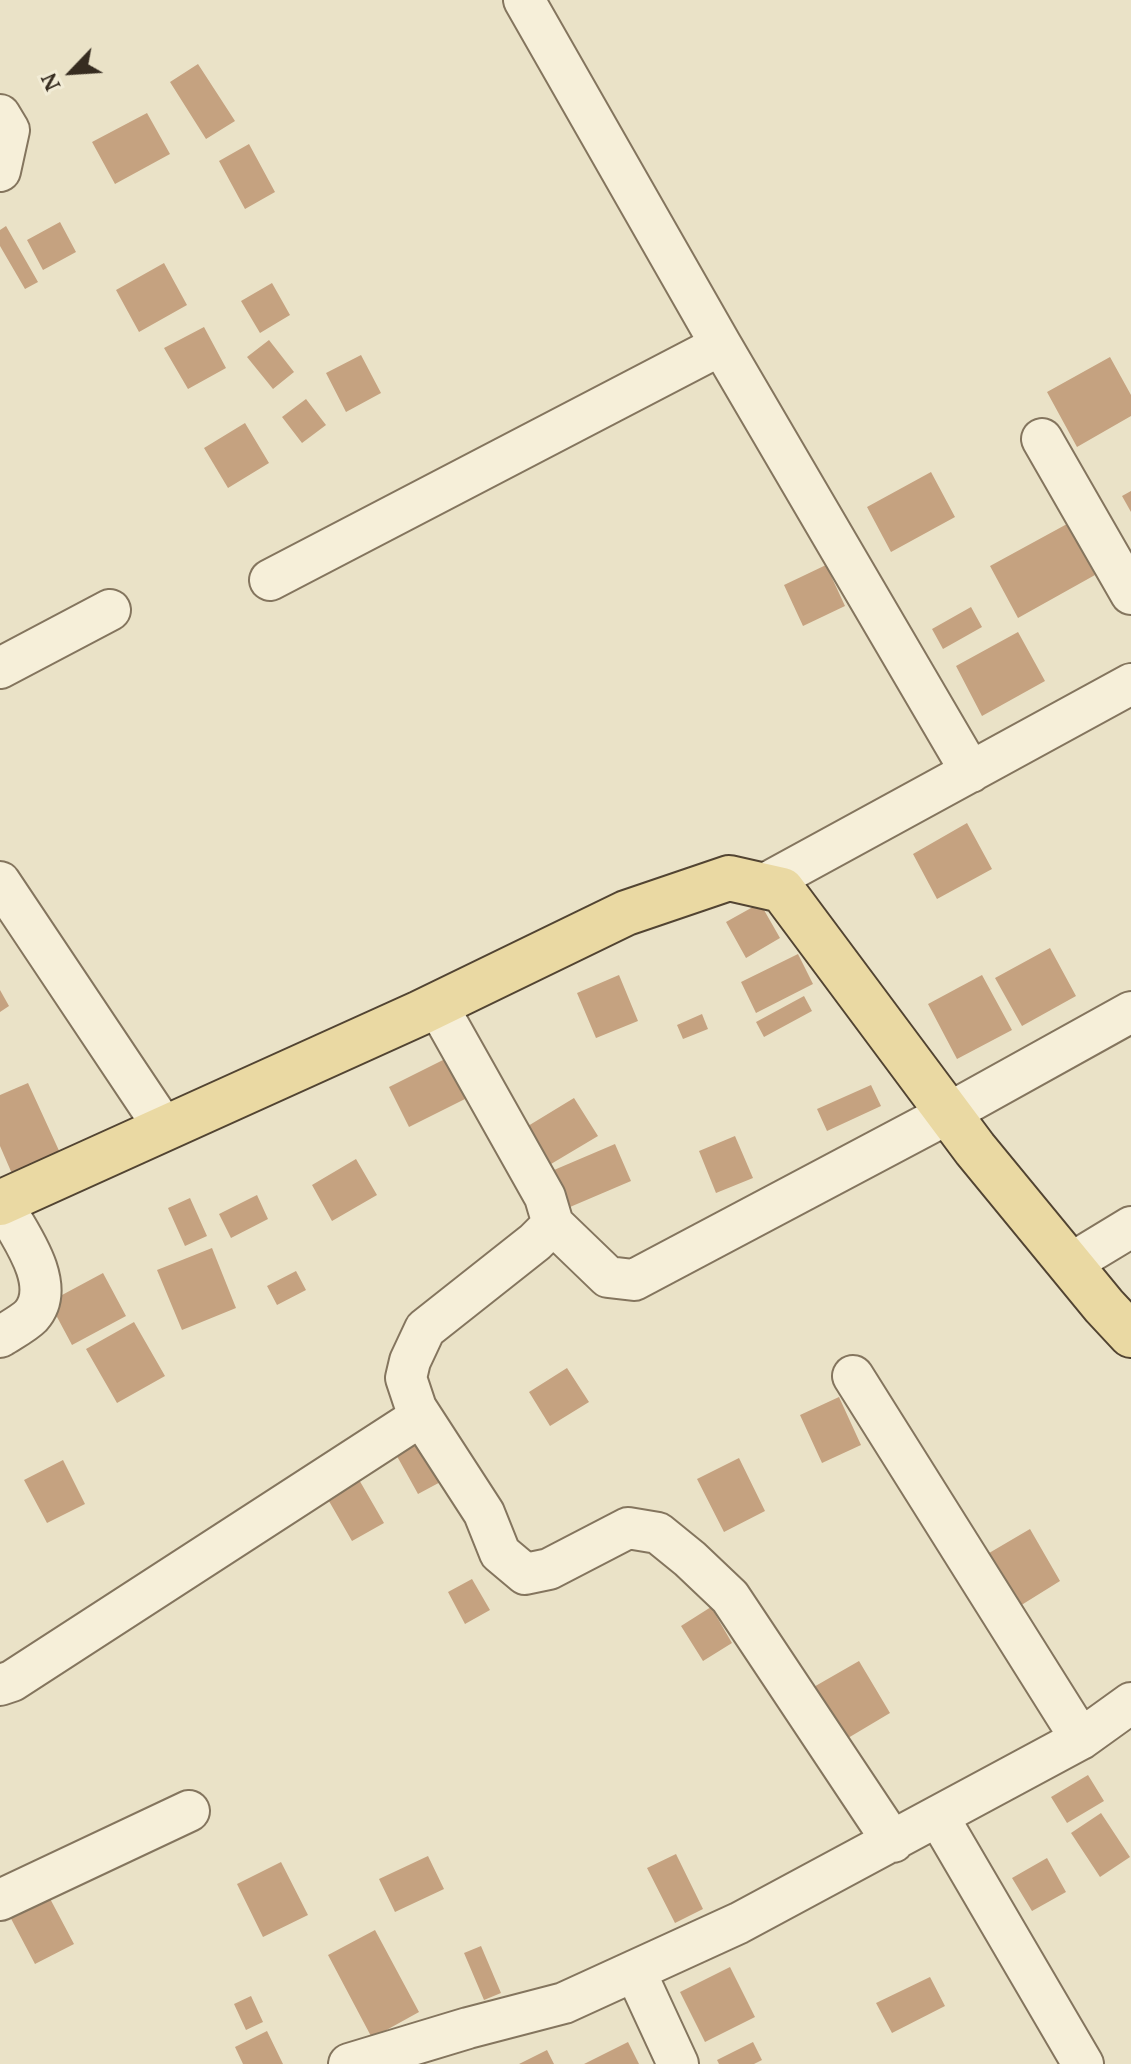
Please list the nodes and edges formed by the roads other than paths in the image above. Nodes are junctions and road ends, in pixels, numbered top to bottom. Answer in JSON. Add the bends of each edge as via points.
{"nodes":[{"id":1,"x":524,"y":0,"type":"edge"},
{"id":2,"x":0,"y":115,"type":"edge"},
{"id":3,"x":0,"y":171,"type":"edge"},
{"id":4,"x":721,"y":345,"type":"junction"},
{"id":5,"x":1042,"y":439,"type":"dead end"},
{"id":6,"x":270,"y":580,"type":"dead end"},
{"id":7,"x":1131,"y":594,"type":"edge"},
{"id":8,"x":110,"y":610,"type":"dead end"},
{"id":9,"x":0,"y":668,"type":"edge"},
{"id":10,"x":1131,"y":684,"type":"edge"},
{"id":11,"x":971,"y":772,"type":"junction"},
{"id":12,"x":0,"y":882,"type":"edge"},
{"id":13,"x":763,"y":885,"type":"junction"},
{"id":14,"x":437,"y":1005,"type":"junction"},
{"id":15,"x":1131,"y":1012,"type":"edge"},
{"id":16,"x":949,"y":1113,"type":"junction"},
{"id":17,"x":165,"y":1129,"type":"junction"},
{"id":18,"x":1,"y":1203,"type":"edge"},
{"id":19,"x":553,"y":1224,"type":"junction"},
{"id":20,"x":1131,"y":1227,"type":"edge"},
{"id":21,"x":1070,"y":1264,"type":"junction"},
{"id":22,"x":1131,"y":1335,"type":"edge"},
{"id":23,"x":0,"y":1337,"type":"edge"},
{"id":24,"x":853,"y":1376,"type":"dead end"},
{"id":25,"x":421,"y":1416,"type":"junction"},
{"id":26,"x":0,"y":1685,"type":"edge"},
{"id":27,"x":1131,"y":1703,"type":"edge"},
{"id":28,"x":1081,"y":1739,"type":"junction"},
{"id":29,"x":189,"y":1811,"type":"dead end"},
{"id":30,"x":939,"y":1818,"type":"junction"},
{"id":31,"x":893,"y":1842,"type":"junction"},
{"id":32,"x":0,"y":1900,"type":"edge"},
{"id":33,"x":635,"y":1971,"type":"junction"},
{"id":34,"x":349,"y":2064,"type":"edge"},
{"id":35,"x":678,"y":2064,"type":"edge"},
{"id":36,"x":1083,"y":2064,"type":"edge"}],
"edges":[{"from":1,"to":4,"type":"street"},
{"from":2,"to":3,"type":"street","via":[[9,130]]},
{"from":4,"to":6,"type":"street"},
{"from":4,"to":11,"type":"street"},
{"from":5,"to":7,"type":"street"},
{"from":8,"to":9,"type":"street"},
{"from":10,"to":11,"type":"street"},
{"from":11,"to":13,"type":"street"},
{"from":12,"to":17,"type":"street"},
{"from":13,"to":14,"type":"main road","via":[[729,878],[626,913]]},
{"from":13,"to":16,"type":"main road","via":[[782,890]]},
{"from":14,"to":17,"type":"main road"},
{"from":14,"to":19,"type":"street","via":[[545,1197]]},
{"from":15,"to":16,"type":"street"},
{"from":16,"to":19,"type":"street","via":[[634,1280],[608,1277]]},
{"from":16,"to":21,"type":"main road"},
{"from":17,"to":18,"type":"main road"},
{"from":18,"to":23,"type":"street","via":[[39,1270],[42,1293],[32,1315]]},
{"from":19,"to":25,"type":"street","via":[[425,1329],[406,1378]]},
{"from":20,"to":21,"type":"street"},
{"from":21,"to":22,"type":"main road"},
{"from":24,"to":28,"type":"street"},
{"from":25,"to":26,"type":"street"},
{"from":25,"to":31,"type":"street","via":[[484,1513],[500,1553],[525,1574],[549,1569],[628,1528],[658,1533],[690,1559],[730,1597]]},
{"from":27,"to":28,"type":"street"},
{"from":28,"to":30,"type":"street"},
{"from":29,"to":32,"type":"street"},
{"from":30,"to":31,"type":"street"},
{"from":30,"to":36,"type":"street"},
{"from":31,"to":33,"type":"street"},
{"from":33,"to":34,"type":"street","via":[[564,2003]]},
{"from":33,"to":35,"type":"street"}]}
